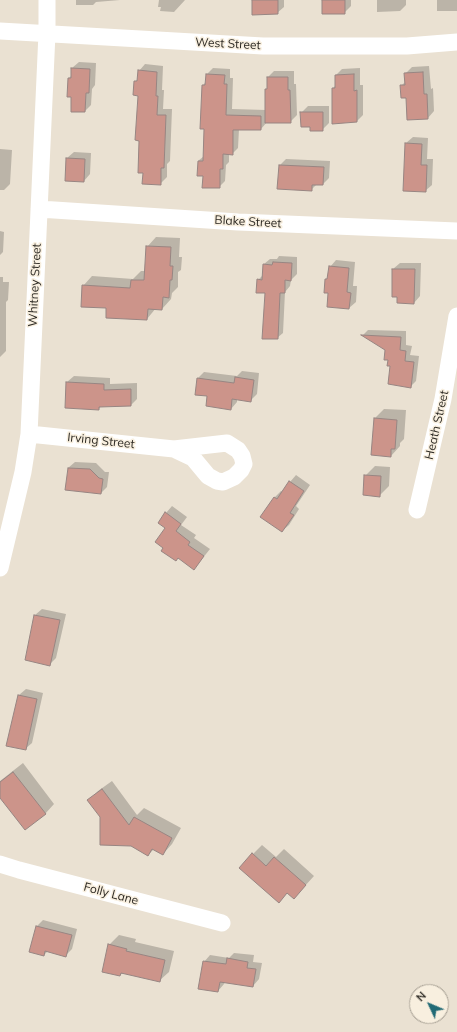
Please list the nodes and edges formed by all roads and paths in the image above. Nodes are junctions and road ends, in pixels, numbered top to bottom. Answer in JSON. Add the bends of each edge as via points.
{"nodes":[{"id":1,"x":47,"y":0,"type":"edge"},
{"id":2,"x":0,"y":31,"type":"edge"},
{"id":3,"x":47,"y":33,"type":"junction"},
{"id":4,"x":457,"y":42,"type":"edge"},
{"id":5,"x":39,"y":209,"type":"junction"},
{"id":6,"x":457,"y":231,"type":"edge"},
{"id":7,"x":457,"y":316,"type":"edge"},
{"id":8,"x":29,"y":434,"type":"junction"},
{"id":9,"x":174,"y":449,"type":"dead end"},
{"id":10,"x":417,"y":510,"type":"dead end"},
{"id":11,"x":0,"y":568,"type":"edge"},
{"id":12,"x":0,"y":864,"type":"edge"},
{"id":13,"x":222,"y":923,"type":"dead end"}],
"edges":[{"from":1,"to":3,"type":"street","name":"Whitney Street"},
{"from":2,"to":3,"type":"street","name":"West Street"},
{"from":3,"to":4,"type":"street","name":"West Street","via":[[263,46],[407,46]]},
{"from":3,"to":5,"type":"street","name":"Whitney Street"},
{"from":5,"to":6,"type":"street","name":"Blake Street","via":[[231,222]]},
{"from":5,"to":8,"type":"street","name":"Whitney Street"},
{"from":7,"to":10,"type":"street","name":"Heath Street","via":[[443,399]]},
{"from":8,"to":9,"type":"street","name":"Irving Street"},
{"from":8,"to":11,"type":"street","name":"Whitney Street","via":[[23,472]]},
{"from":12,"to":13,"type":"street","name":"Folly Lane"}]}
